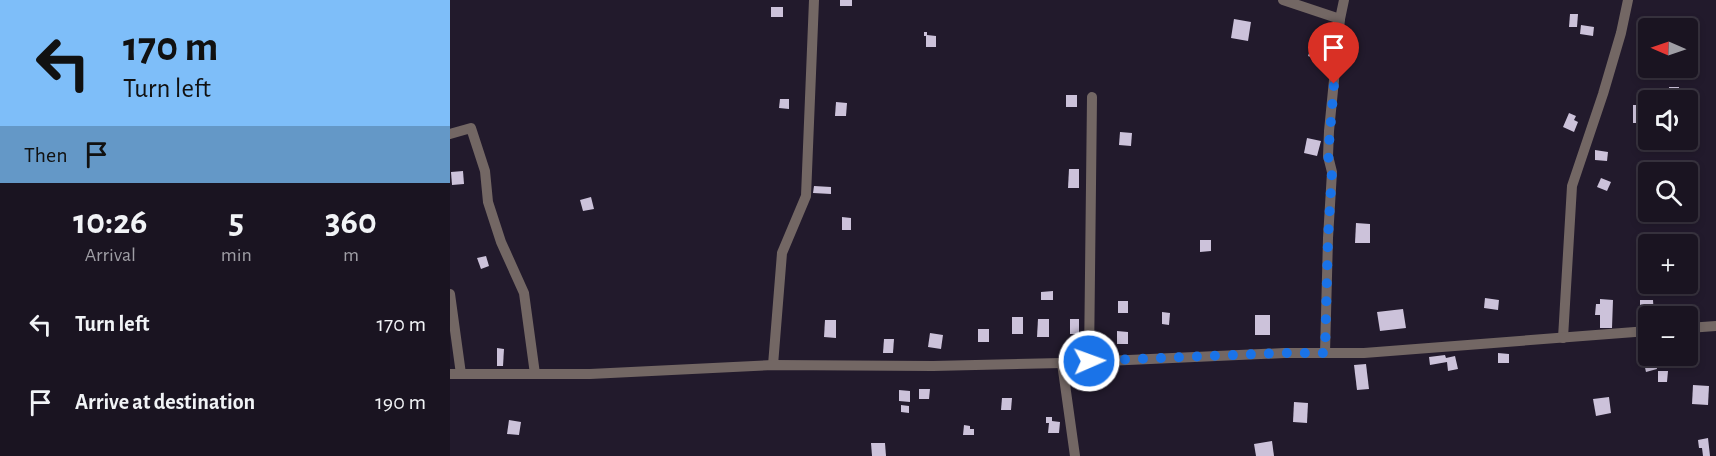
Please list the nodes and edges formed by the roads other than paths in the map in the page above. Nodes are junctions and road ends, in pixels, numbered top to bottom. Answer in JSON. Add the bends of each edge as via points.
{"nodes":[{"id":1,"x":814,"y":0,"type":"edge"},
{"id":2,"x":1283,"y":0,"type":"edge"},
{"id":3,"x":1344,"y":0,"type":"edge"},
{"id":4,"x":1628,"y":0,"type":"edge"},
{"id":5,"x":1340,"y":19,"type":"junction"},
{"id":6,"x":1092,"y":98,"type":"dead end"},
{"id":7,"x":450,"y":134,"type":"edge"},
{"id":8,"x":450,"y":294,"type":"edge"},
{"id":9,"x":1716,"y":326,"type":"edge"},
{"id":10,"x":1698,"y":327,"type":"edge"},
{"id":11,"x":1638,"y":333,"type":"edge"},
{"id":12,"x":1563,"y":338,"type":"junction"},
{"id":13,"x":1325,"y":353,"type":"junction"},
{"id":14,"x":1089,"y":361,"type":"junction"},
{"id":15,"x":1062,"y":363,"type":"junction"},
{"id":16,"x":773,"y":366,"type":"junction"},
{"id":17,"x":455,"y":374,"type":"edge"},
{"id":18,"x":535,"y":374,"type":"junction"},
{"id":19,"x":1076,"y":456,"type":"edge"}],
"edges":[{"from":1,"to":16,"type":"street","via":[[806,196],[782,253]]},
{"from":2,"to":5,"type":"street"},
{"from":3,"to":5,"type":"street"},
{"from":4,"to":12,"type":"street","via":[[1603,94],[1572,186]]},
{"from":5,"to":13,"type":"street","via":[[1329,131],[1332,172]]},
{"from":6,"to":14,"type":"street"},
{"from":7,"to":18,"type":"street","via":[[471,128],[484,171],[488,202],[524,293]]},
{"from":8,"to":17,"type":"street"},
{"from":9,"to":10,"type":"street"},
{"from":11,"to":12,"type":"street"},
{"from":12,"to":13,"type":"street"},
{"from":13,"to":14,"type":"street"},
{"from":14,"to":15,"type":"street"},
{"from":15,"to":16,"type":"street"},
{"from":15,"to":19,"type":"street"},
{"from":16,"to":18,"type":"street"},
{"from":17,"to":18,"type":"street"}]}
